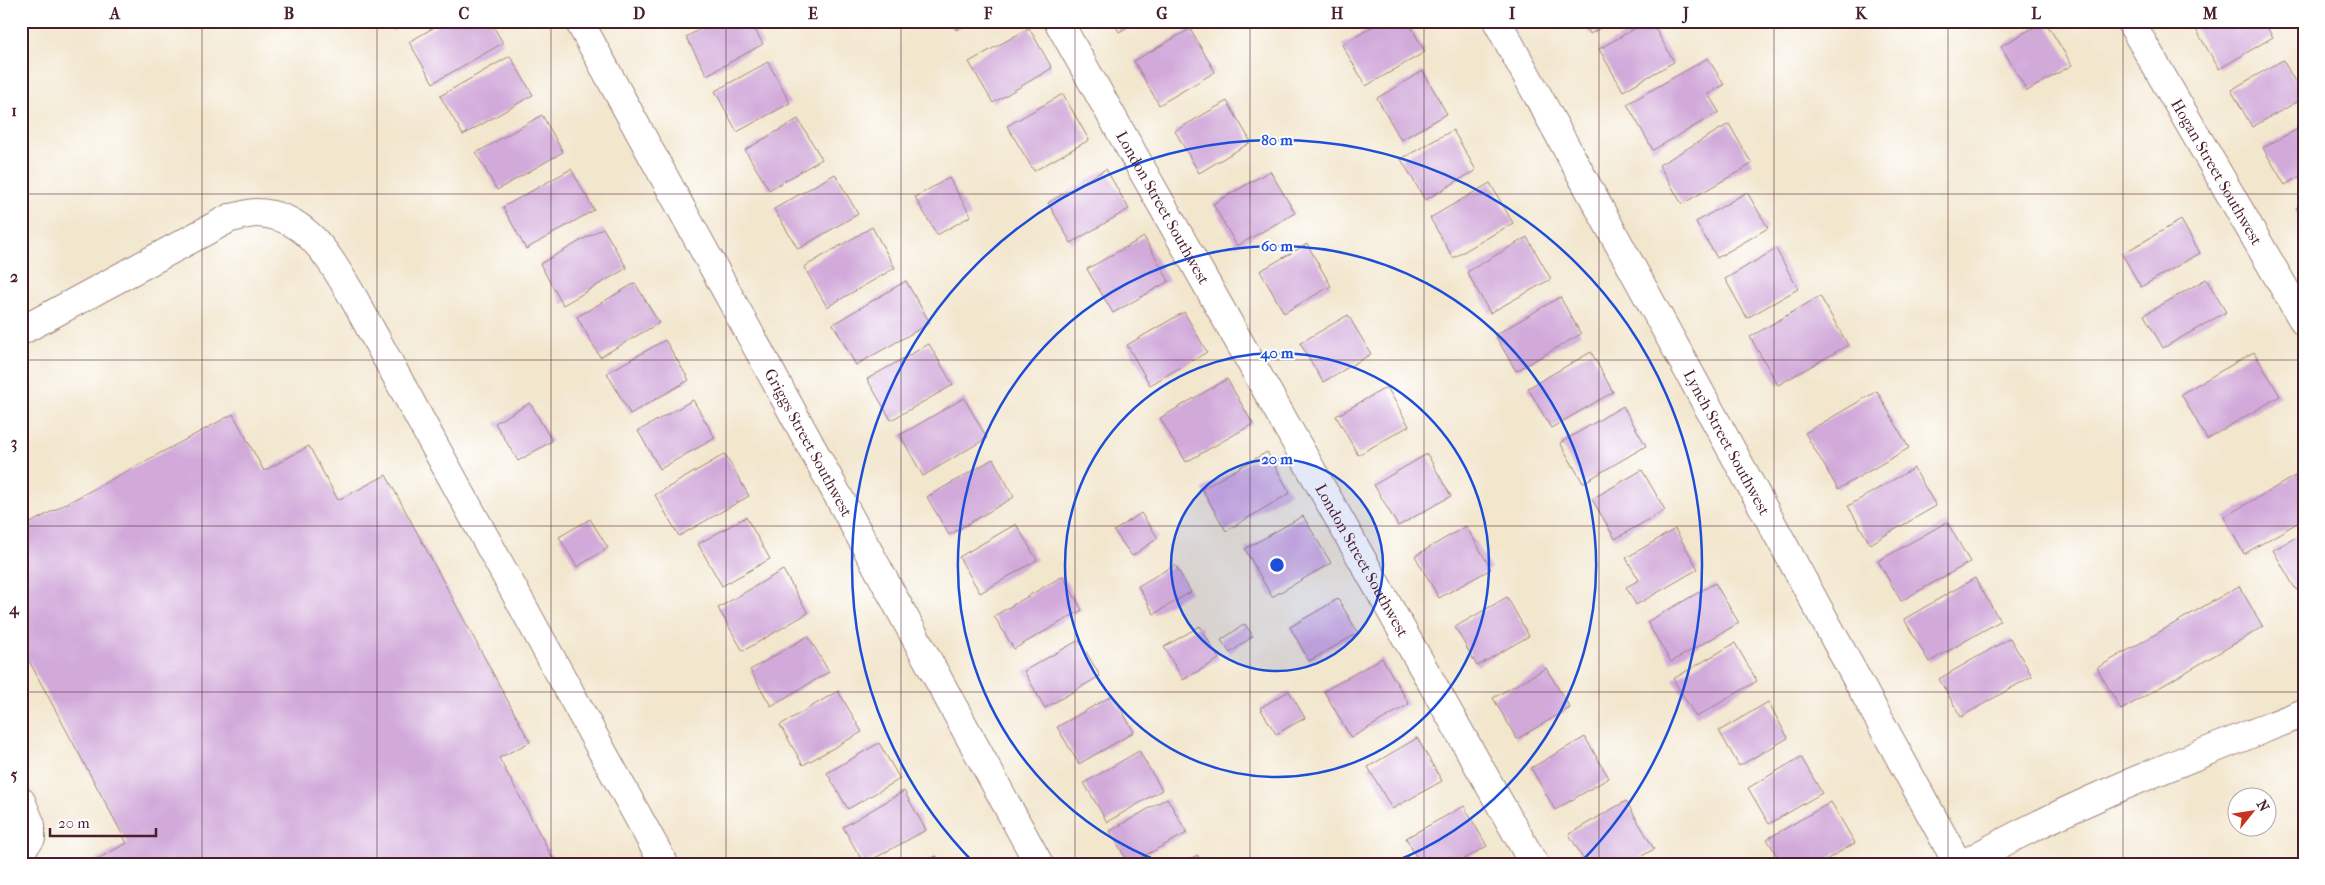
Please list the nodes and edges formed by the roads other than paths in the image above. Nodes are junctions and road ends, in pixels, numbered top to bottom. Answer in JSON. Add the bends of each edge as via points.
{"nodes":[{"id":1,"x":579,"y":21,"type":"edge"},
{"id":2,"x":1058,"y":21,"type":"edge"},
{"id":3,"x":1497,"y":21,"type":"edge"},
{"id":4,"x":2130,"y":21,"type":"edge"},
{"id":5,"x":2304,"y":322,"type":"edge"},
{"id":6,"x":21,"y":331,"type":"edge"},
{"id":7,"x":2304,"y":713,"type":"edge"},
{"id":8,"x":21,"y":801,"type":"edge"},
{"id":9,"x":21,"y":850,"type":"edge"},
{"id":10,"x":664,"y":864,"type":"edge"},
{"id":11,"x":1040,"y":864,"type":"edge"},
{"id":12,"x":1534,"y":864,"type":"edge"},
{"id":13,"x":1958,"y":864,"type":"edge"},
{"id":14,"x":1964,"y":864,"type":"edge"}],
"edges":[{"from":1,"to":11,"type":"street","name":"Griggs Street Southwest"},
{"from":2,"to":12,"type":"street","name":"London Street Southwest"},
{"from":3,"to":13,"type":"street","name":"Lynch Street Southwest"},
{"from":4,"to":5,"type":"street","name":"Hogan Street Southwest"},
{"from":6,"to":10,"type":"street","via":[[230,218],[256,213],[282,218],[303,229],[328,256],[353,297]]},
{"from":7,"to":14,"type":"street","via":[[2096,797]]},
{"from":8,"to":9,"type":"street","via":[[31,825],[31,838]]}]}
